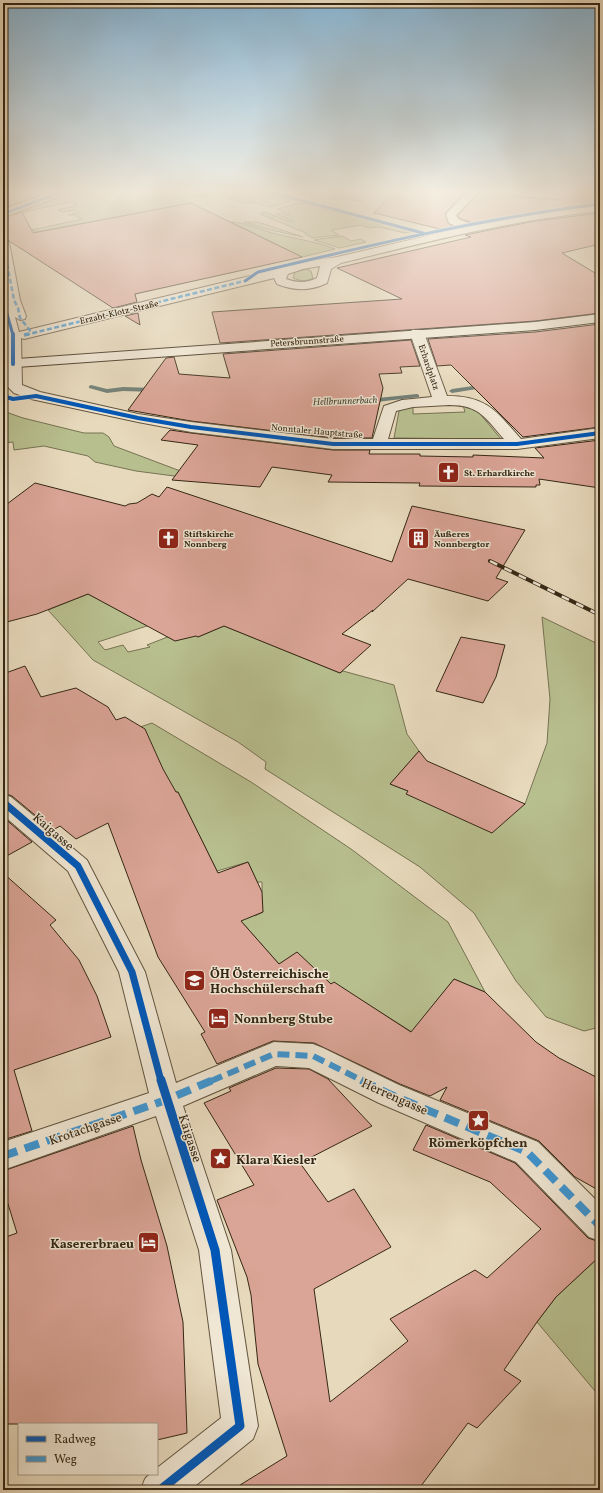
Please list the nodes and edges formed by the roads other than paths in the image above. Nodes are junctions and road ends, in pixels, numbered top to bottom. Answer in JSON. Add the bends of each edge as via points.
{"nodes":[{"id":1,"x":7,"y":261,"type":"edge"},
{"id":2,"x":333,"y":261,"type":"edge"},
{"id":3,"x":336,"y":261,"type":"edge"},
{"id":4,"x":283,"y":272,"type":"junction"},
{"id":5,"x":3,"y":300,"type":"edge"},
{"id":6,"x":600,"y":318,"type":"edge"},
{"id":7,"x":417,"y":333,"type":"junction"},
{"id":8,"x":8,"y":364,"type":"edge"},
{"id":9,"x":441,"y":401,"type":"junction"},
{"id":10,"x":600,"y":433,"type":"edge"},
{"id":11,"x":379,"y":444,"type":"junction"},
{"id":12,"x":517,"y":444,"type":"junction"},
{"id":13,"x":3,"y":802,"type":"edge"},
{"id":14,"x":166,"y":1100,"type":"junction"},
{"id":15,"x":3,"y":1156,"type":"edge"},
{"id":16,"x":600,"y":1226,"type":"edge"},
{"id":17,"x":160,"y":1490,"type":"edge"}],
"edges":[{"from":1,"to":4,"type":"street","name":"Erzabt-Klotz-Straße","via":[[14,300],[28,334]]},
{"from":2,"to":4,"type":"street","name":"Erzabt-Klotz-Straße"},
{"from":3,"to":4,"type":"street","via":[[325,267],[323,280],[312,285],[285,283],[280,277]]},
{"from":5,"to":8,"type":"street","via":[[14,337]]},
{"from":6,"to":7,"type":"street","name":"Petersbrunnstraße","via":[[535,326]]},
{"from":7,"to":8,"type":"street","name":"Petersbrunnstraße"},
{"from":7,"to":9,"type":"street","name":"Erhardplatz"},
{"from":8,"to":11,"type":"street","name":"Nonntaler Hauptstraße","via":[[15,387],[36,396],[138,418],[333,444]]},
{"from":9,"to":11,"type":"street","name":"Erhardplatz","via":[[392,406]]},
{"from":9,"to":12,"type":"street","name":"Erhardplatz","via":[[465,401],[480,407]]},
{"from":10,"to":12,"type":"street","name":"Nonntaler Hauptstraße"},
{"from":11,"to":12,"type":"street","name":"Nonntaler Hauptstraße"},
{"from":13,"to":14,"type":"street","name":"Kaigasse","via":[[78,866],[132,972]]},
{"from":14,"to":15,"type":"street","name":"Krotachgasse"},
{"from":14,"to":16,"type":"street","name":"Herrengasse","via":[[274,1054],[313,1056],[389,1094],[527,1152]]},
{"from":14,"to":17,"type":"street","name":"Kaigasse","via":[[215,1250],[240,1426]]}]}
